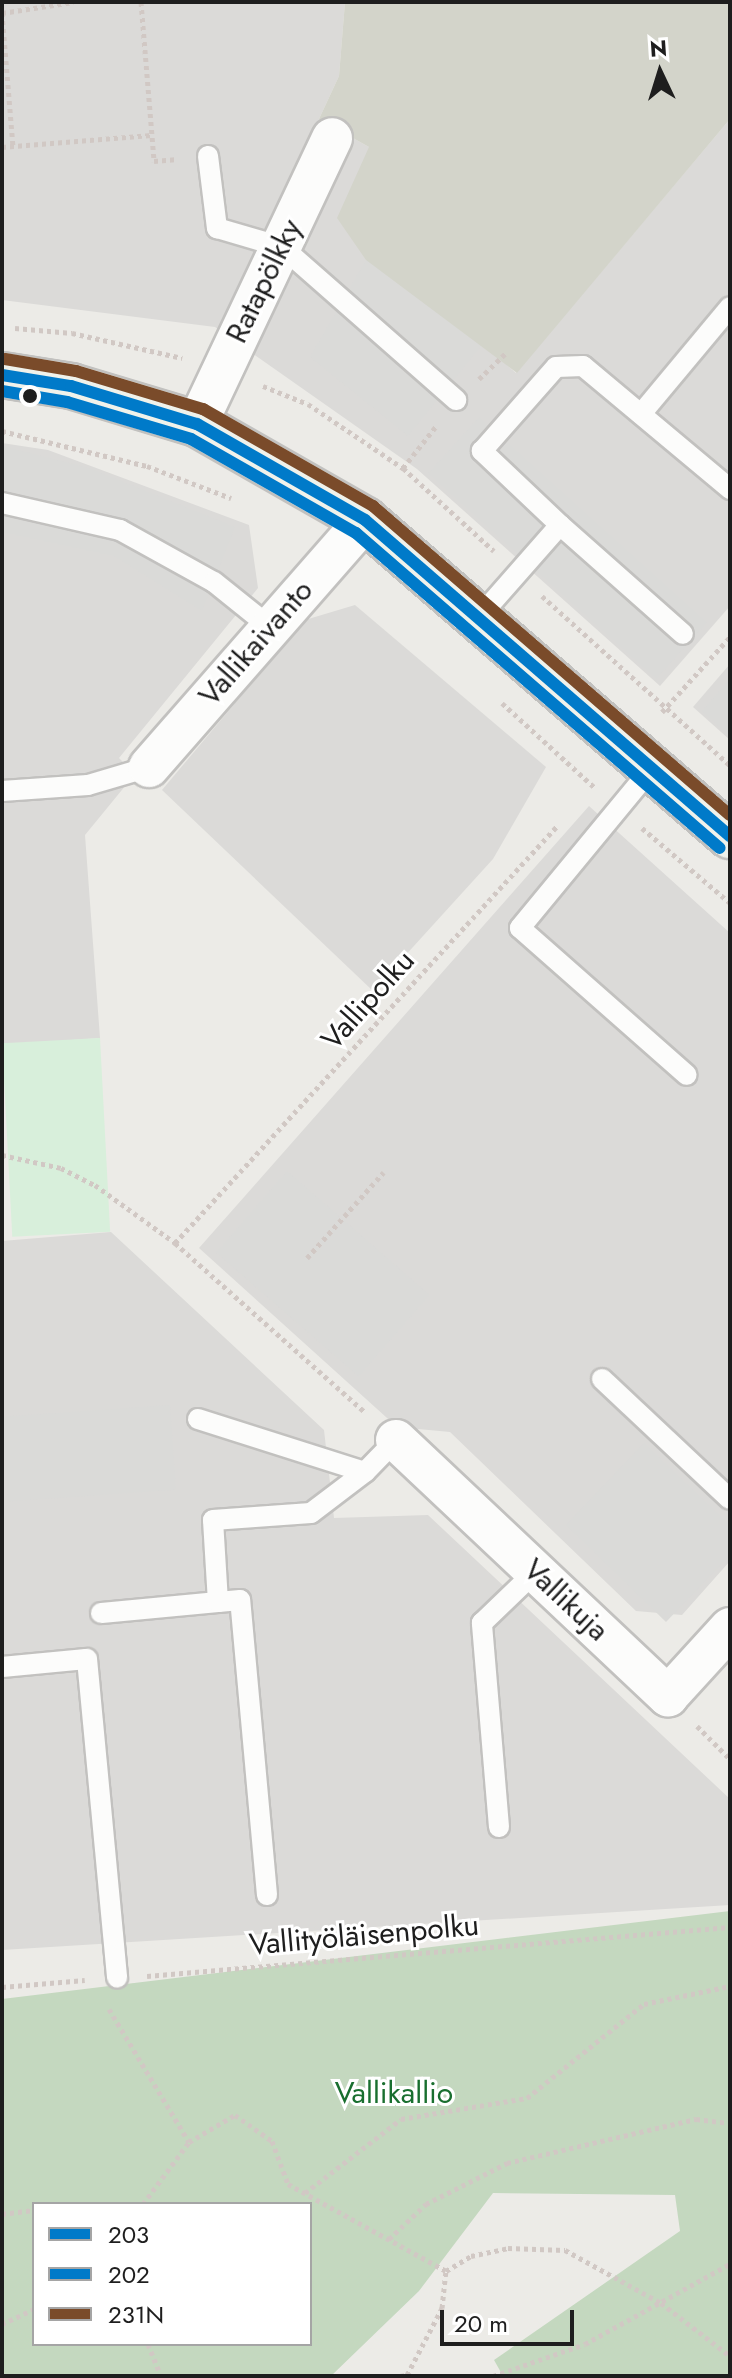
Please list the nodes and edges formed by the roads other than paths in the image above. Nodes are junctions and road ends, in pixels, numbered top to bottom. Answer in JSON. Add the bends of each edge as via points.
{"nodes":[{"id":1,"x":332,"y":138,"type":"dead end"},
{"id":2,"x":208,"y":156,"type":"road end"},
{"id":3,"x":282,"y":247,"type":"junction"},
{"id":4,"x":730,"y":307,"type":"edge"},
{"id":5,"x":2,"y":375,"type":"edge"},
{"id":6,"x":456,"y":400,"type":"dead end"},
{"id":7,"x":641,"y":414,"type":"junction"},
{"id":8,"x":197,"y":424,"type":"junction"},
{"id":9,"x":730,"y":489,"type":"edge"},
{"id":10,"x":2,"y":503,"type":"edge"},
{"id":11,"x":365,"y":520,"type":"junction"},
{"id":12,"x":560,"y":525,"type":"junction"},
{"id":13,"x":480,"y":616,"type":"junction"},
{"id":14,"x":270,"y":627,"type":"junction"},
{"id":15,"x":683,"y":634,"type":"dead end"},
{"id":16,"x":149,"y":767,"type":"joint"},
{"id":17,"x":651,"y":769,"type":"junction"},
{"id":18,"x":2,"y":791,"type":"edge"},
{"id":19,"x":725,"y":821,"type":"edge"},
{"id":20,"x":687,"y":1075,"type":"dead end"},
{"id":21,"x":602,"y":1379,"type":"dead end"},
{"id":22,"x":198,"y":1419,"type":"dead end"},
{"id":23,"x":396,"y":1440,"type":"joint"},
{"id":24,"x":365,"y":1472,"type":"junction"},
{"id":25,"x":730,"y":1499,"type":"edge"},
{"id":26,"x":536,"y":1571,"type":"junction"},
{"id":27,"x":218,"y":1602,"type":"junction"},
{"id":28,"x":101,"y":1613,"type":"dead end"},
{"id":29,"x":730,"y":1628,"type":"edge"},
{"id":30,"x":2,"y":1667,"type":"edge"},
{"id":31,"x":499,"y":1827,"type":"dead end"},
{"id":32,"x":267,"y":1895,"type":"dead end"},
{"id":33,"x":117,"y":1978,"type":"road end"}],
"edges":[{"from":1,"to":3,"type":"street","name":"Ratapölkky"},
{"from":2,"to":3,"type":"lane","via":[[217,228]]},
{"from":3,"to":6,"type":"lane"},
{"from":3,"to":8,"type":"street","name":"Ratapölkky"},
{"from":4,"to":7,"type":"lane"},
{"from":5,"to":8,"type":"main road","via":[[85,389]]},
{"from":7,"to":9,"type":"lane"},
{"from":7,"to":12,"type":"lane","via":[[583,366],[556,367],[482,451]]},
{"from":8,"to":11,"type":"main road"},
{"from":10,"to":14,"type":"lane","via":[[120,530],[214,582]]},
{"from":11,"to":13,"type":"main road"},
{"from":11,"to":14,"type":"street","name":"Vallikaivanto"},
{"from":12,"to":13,"type":"lane"},
{"from":12,"to":15,"type":"lane"},
{"from":13,"to":17,"type":"main road"},
{"from":14,"to":16,"type":"street","name":"Vallikaivanto"},
{"from":16,"to":18,"type":"lane","via":[[88,785]]},
{"from":17,"to":19,"type":"main road"},
{"from":17,"to":20,"type":"lane","via":[[520,928]]},
{"from":21,"to":25,"type":"lane"},
{"from":22,"to":24,"type":"lane"},
{"from":23,"to":24,"type":"lane"},
{"from":23,"to":26,"type":"street","name":"Vallikuja"},
{"from":24,"to":27,"type":"lane","via":[[311,1513],[213,1520]]},
{"from":26,"to":29,"type":"street","name":"Vallikuja","via":[[668,1696]]},
{"from":26,"to":31,"type":"lane","via":[[482,1623]]},
{"from":27,"to":28,"type":"lane"},
{"from":27,"to":32,"type":"lane","via":[[240,1600]]},
{"from":30,"to":33,"type":"lane","via":[[87,1659]]}]}
